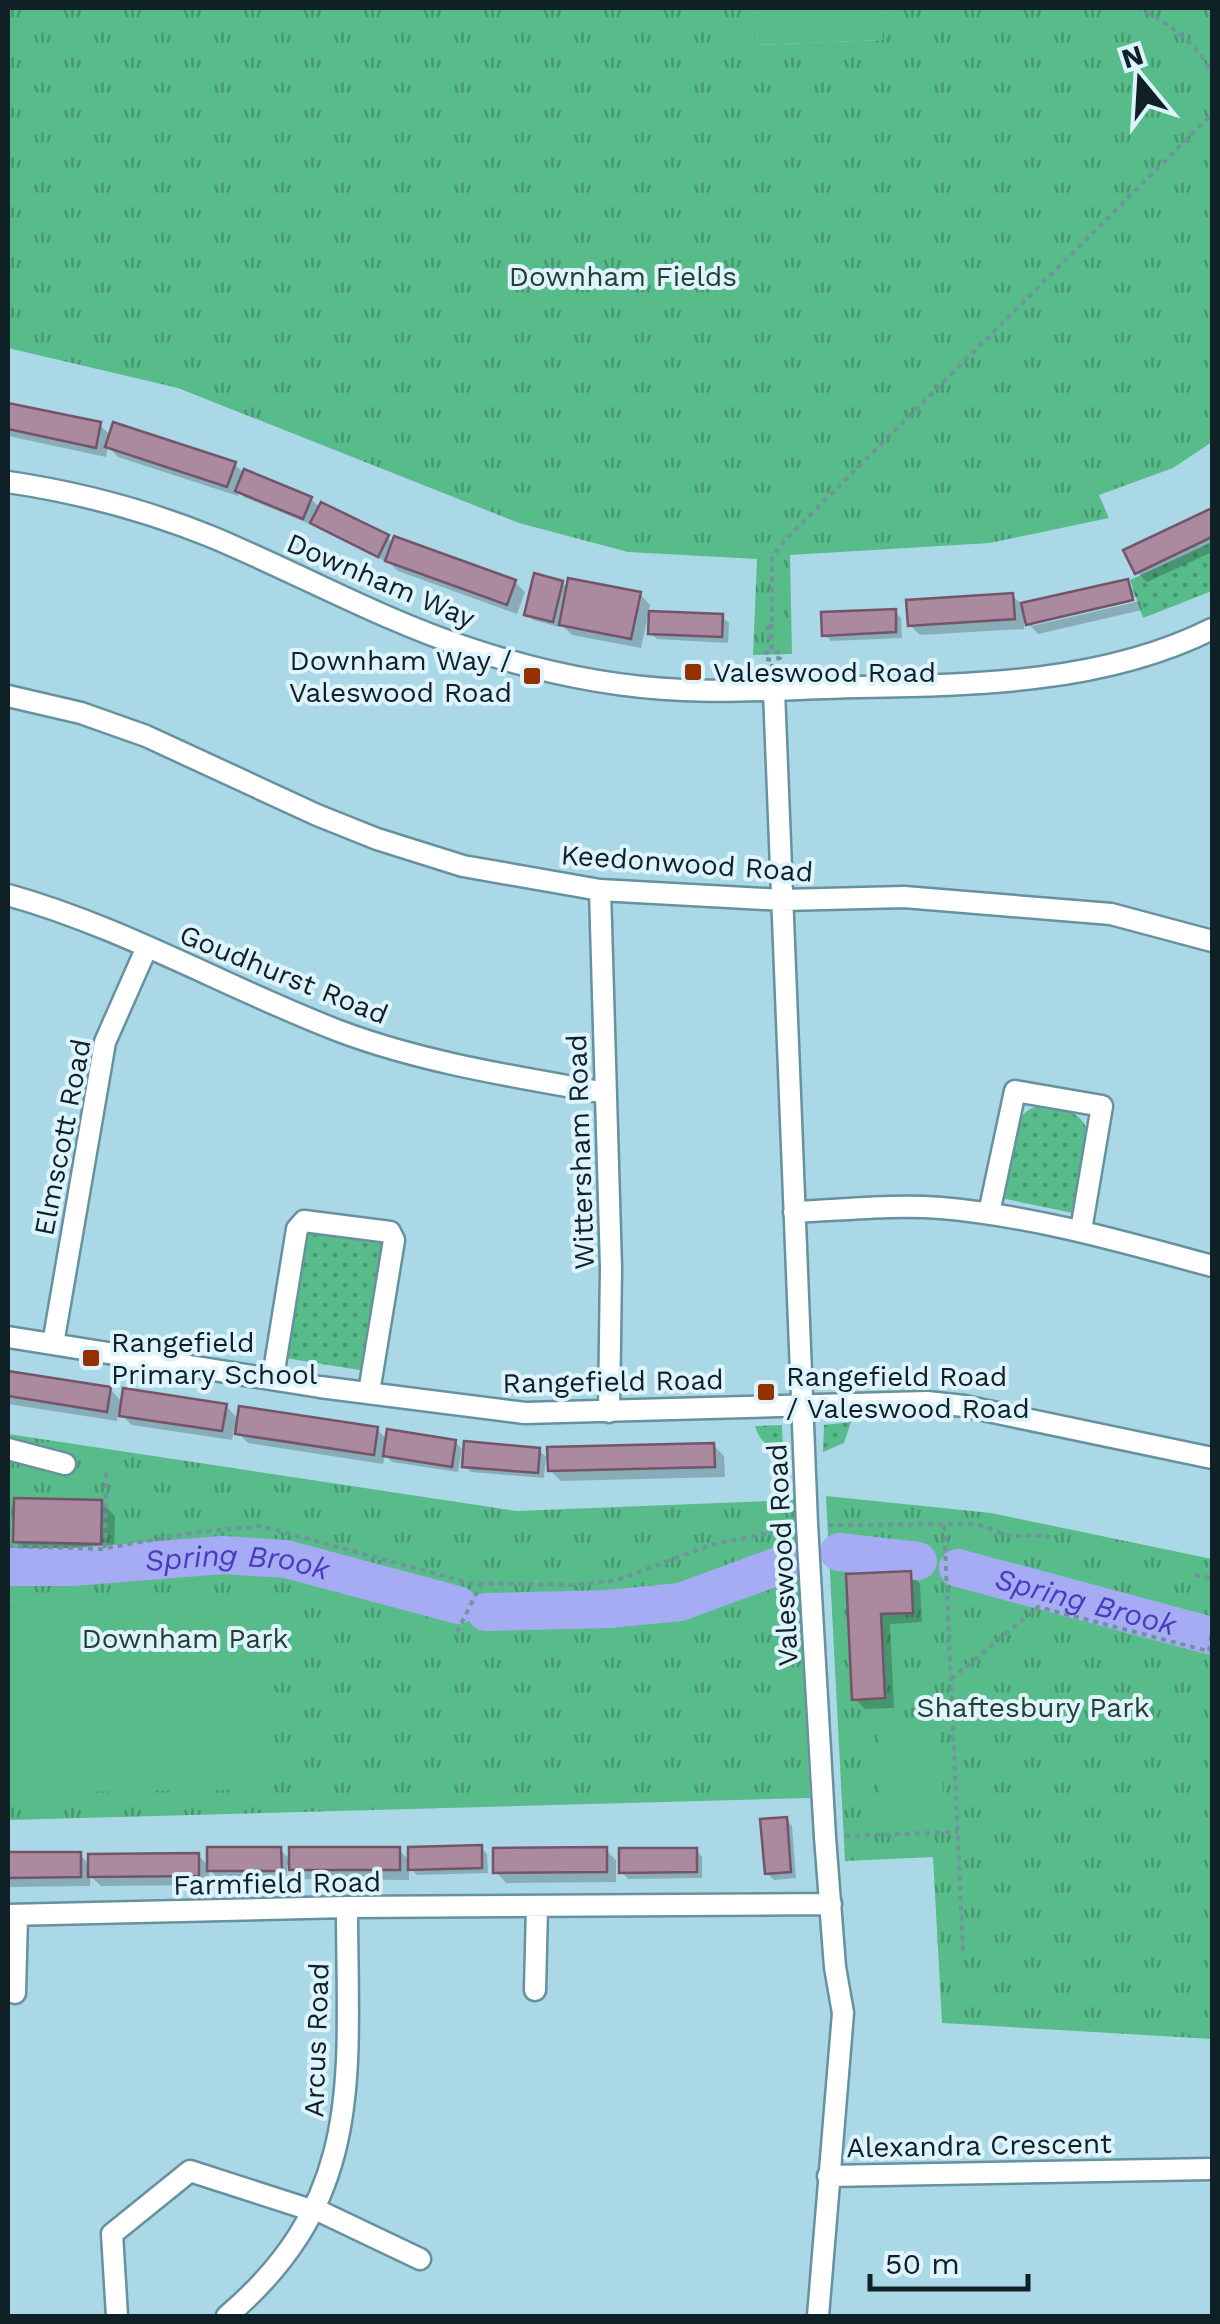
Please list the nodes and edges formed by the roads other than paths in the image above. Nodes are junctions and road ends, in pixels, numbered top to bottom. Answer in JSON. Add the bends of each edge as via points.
{"nodes":[{"id":1,"x":8,"y":482,"type":"edge"},
{"id":2,"x":1212,"y":629,"type":"edge"},
{"id":3,"x":774,"y":691,"type":"junction"},
{"id":4,"x":8,"y":696,"type":"edge"},
{"id":5,"x":600,"y":890,"type":"junction"},
{"id":6,"x":8,"y":895,"type":"edge"},
{"id":7,"x":783,"y":900,"type":"junction"},
{"id":8,"x":1212,"y":941,"type":"edge"},
{"id":9,"x":146,"y":947,"type":"junction"},
{"id":10,"x":606,"y":1093,"type":"junction"},
{"id":11,"x":794,"y":1212,"type":"junction"},
{"id":12,"x":989,"y":1214,"type":"junction"},
{"id":13,"x":1081,"y":1230,"type":"junction"},
{"id":14,"x":1212,"y":1266,"type":"edge"},
{"id":15,"x":8,"y":1337,"type":"edge"},
{"id":16,"x":53,"y":1344,"type":"junction"},
{"id":17,"x":273,"y":1378,"type":"junction"},
{"id":18,"x":369,"y":1392,"type":"junction"},
{"id":19,"x":802,"y":1405,"type":"junction"},
{"id":20,"x":609,"y":1412,"type":"junction"},
{"id":21,"x":8,"y":1448,"type":"edge"},
{"id":22,"x":1211,"y":1453,"type":"edge"},
{"id":23,"x":64,"y":1464,"type":"dead end"},
{"id":24,"x":831,"y":1904,"type":"junction"},
{"id":25,"x":537,"y":1906,"type":"junction"},
{"id":26,"x":347,"y":1908,"type":"junction"},
{"id":27,"x":12,"y":1915,"type":"edge"},
{"id":28,"x":535,"y":1990,"type":"dead end"},
{"id":29,"x":15,"y":1993,"type":"dead end"},
{"id":30,"x":1212,"y":2170,"type":"edge"},
{"id":31,"x":828,"y":2176,"type":"junction"},
{"id":32,"x":314,"y":2210,"type":"junction"},
{"id":33,"x":420,"y":2259,"type":"dead end"},
{"id":34,"x":118,"y":2316,"type":"edge"},
{"id":35,"x":227,"y":2316,"type":"edge"},
{"id":36,"x":818,"y":2316,"type":"edge"}],
"edges":[{"from":1,"to":3,"type":"street","name":"Downham Way","via":[[132,510],[208,536],[471,649],[603,681]]},
{"from":2,"to":3,"type":"street","name":"Downham Way","via":[[1125,662],[1070,673],[942,686]]},
{"from":3,"to":7,"type":"street","name":"Valeswood Road"},
{"from":4,"to":5,"type":"street","name":"Keedonwood Road","via":[[146,736],[377,839],[463,866]]},
{"from":5,"to":7,"type":"street","name":"Keedonwood Road"},
{"from":5,"to":10,"type":"street","name":"Wittersham Road"},
{"from":6,"to":9,"type":"street","name":"Goudhurst Road"},
{"from":7,"to":8,"type":"street","name":"Keedonwood Road","via":[[904,897],[1111,914]]},
{"from":7,"to":11,"type":"street","name":"Valeswood Road"},
{"from":9,"to":10,"type":"street","name":"Goudhurst Road","via":[[344,1033],[472,1068]]},
{"from":9,"to":16,"type":"street","name":"Elmscott Road","via":[[105,1042]]},
{"from":10,"to":20,"type":"street","name":"Wittersham Road"},
{"from":11,"to":12,"type":"street","via":[[897,1207]]},
{"from":11,"to":19,"type":"street","name":"Valeswood Road"},
{"from":12,"to":13,"type":"street"},
{"from":12,"to":13,"type":"street","via":[[1015,1091],[1102,1106]]},
{"from":13,"to":14,"type":"street"},
{"from":15,"to":16,"type":"street","name":"Rangefield Road"},
{"from":16,"to":17,"type":"street","name":"Rangefield Road"},
{"from":17,"to":18,"type":"street","name":"Rangefield Road"},
{"from":17,"to":18,"type":"street","via":[[298,1228],[304,1221],[390,1232],[394,1240]]},
{"from":18,"to":20,"type":"street","name":"Rangefield Road","via":[[493,1411]]},
{"from":19,"to":20,"type":"street","name":"Rangefield Road"},
{"from":19,"to":22,"type":"street","name":"Rangefield Road","via":[[964,1406]]},
{"from":19,"to":24,"type":"street","name":"Valeswood Road"},
{"from":21,"to":23,"type":"street"},
{"from":24,"to":25,"type":"street","name":"Farmfield Road"},
{"from":24,"to":31,"type":"street","name":"Valeswood Road","via":[[843,2013]]},
{"from":25,"to":26,"type":"street","name":"Farmfield Road"},
{"from":25,"to":28,"type":"street"},
{"from":26,"to":27,"type":"street","name":"Farmfield Road"},
{"from":26,"to":32,"type":"street","name":"Arcus Road","via":[[346,2099]]},
{"from":27,"to":29,"type":"street","name":"Farmfield Road"},
{"from":30,"to":31,"type":"street","name":"Alexandra Crescent"},
{"from":31,"to":36,"type":"street","name":"Alexandra Crescent"},
{"from":32,"to":33,"type":"street"},
{"from":32,"to":34,"type":"street","via":[[190,2171],[112,2234]]},
{"from":32,"to":35,"type":"street","name":"Arcus Road","via":[[276,2268]]}]}
